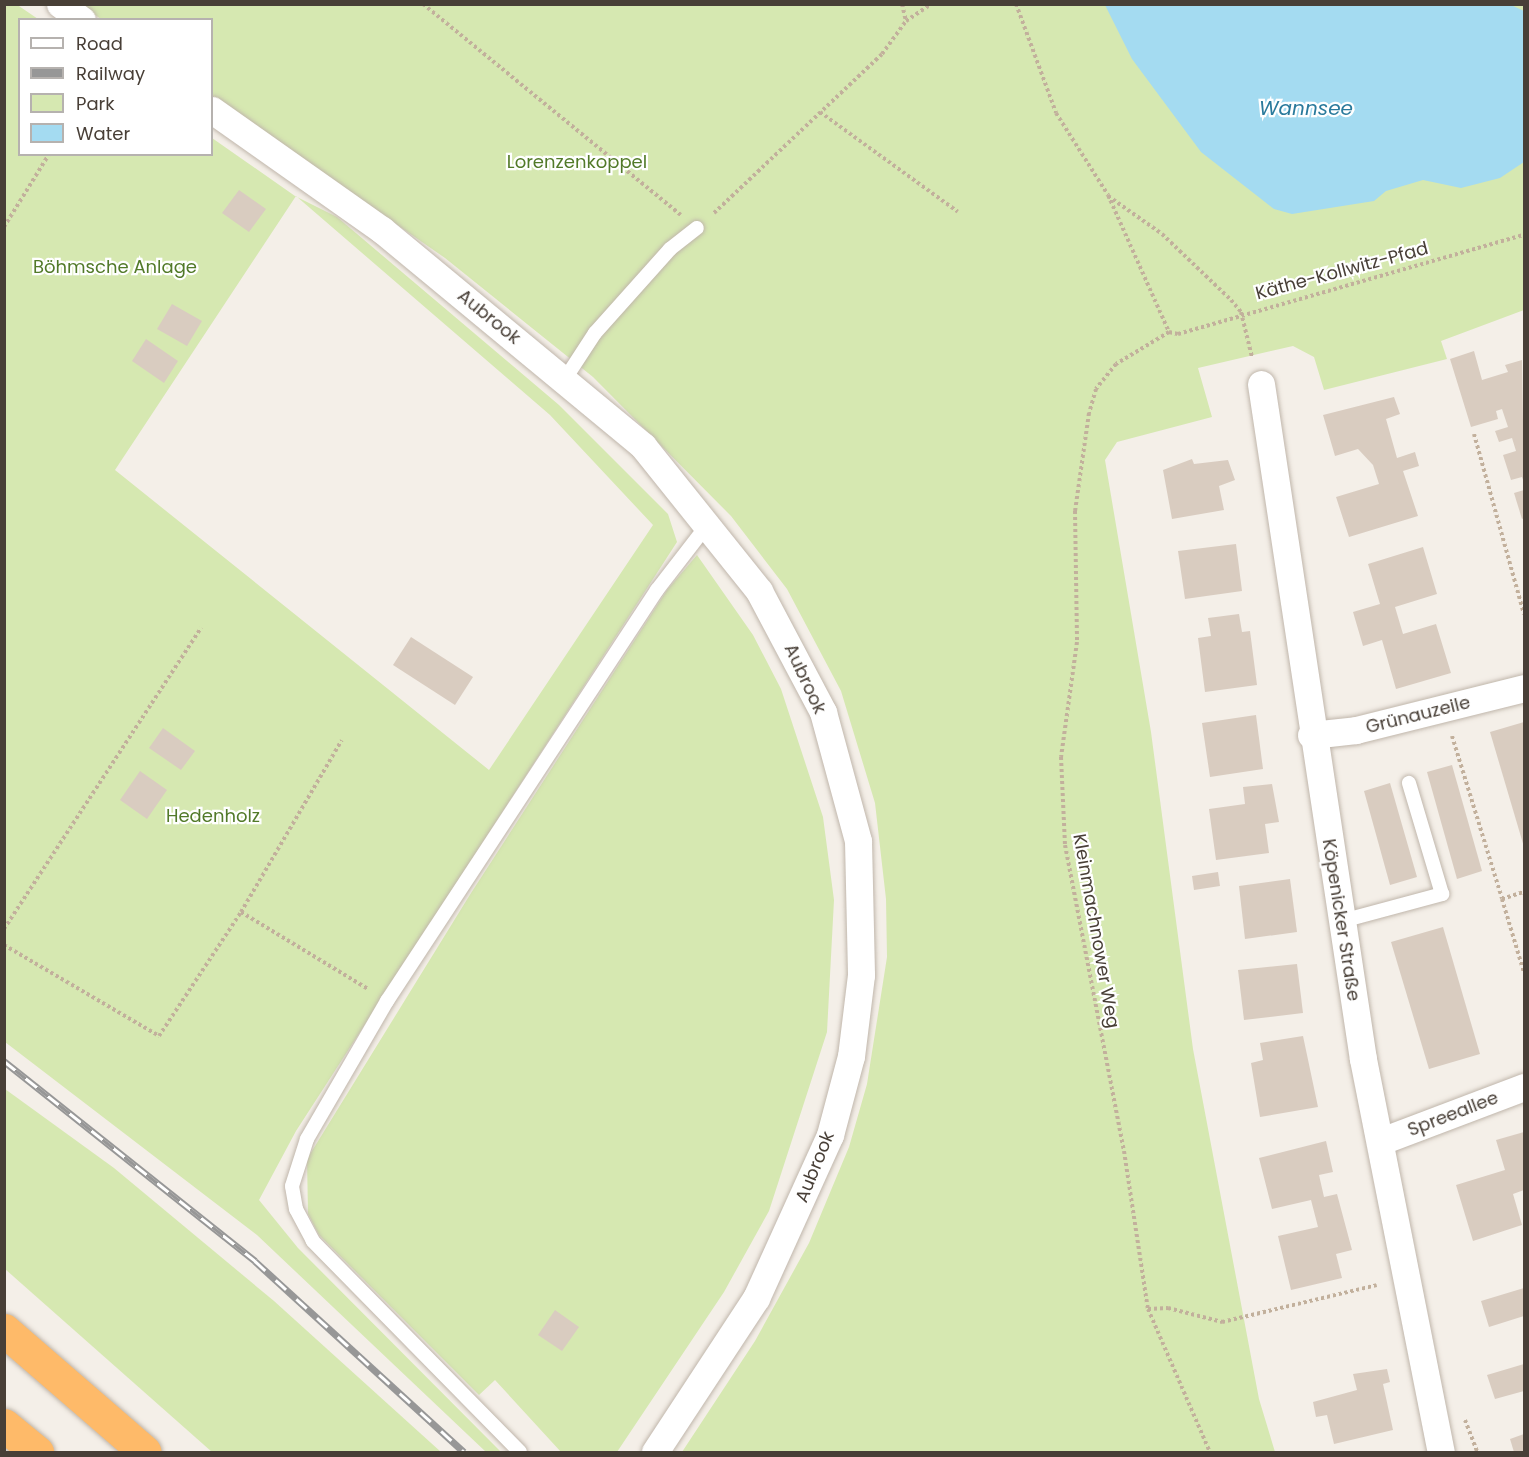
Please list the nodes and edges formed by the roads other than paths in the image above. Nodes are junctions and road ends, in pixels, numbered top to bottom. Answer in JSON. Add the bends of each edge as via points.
{"nodes":[{"id":1,"x":60,"y":4,"type":"edge"},
{"id":2,"x":79,"y":18,"type":"edge"},
{"id":3,"x":213,"y":111,"type":"edge"},
{"id":4,"x":697,"y":228,"type":"road end"},
{"id":5,"x":565,"y":378,"type":"junction"},
{"id":6,"x":1262,"y":384,"type":"road end"},
{"id":7,"x":710,"y":523,"type":"junction"},
{"id":8,"x":1524,"y":688,"type":"edge"},
{"id":9,"x":1311,"y":735,"type":"junction"},
{"id":10,"x":1409,"y":783,"type":"dead end"},
{"id":11,"x":1342,"y":921,"type":"junction"},
{"id":12,"x":1524,"y":1087,"type":"edge"},
{"id":13,"x":1381,"y":1141,"type":"junction"},
{"id":14,"x":4,"y":1330,"type":"edge"},
{"id":15,"x":4,"y":1425,"type":"edge"},
{"id":16,"x":37,"y":1452,"type":"edge"},
{"id":17,"x":146,"y":1452,"type":"edge"},
{"id":18,"x":520,"y":1452,"type":"edge"},
{"id":19,"x":656,"y":1452,"type":"edge"},
{"id":20,"x":1441,"y":1452,"type":"edge"}],
"edges":[{"from":1,"to":2,"type":"street"},
{"from":3,"to":5,"type":"street","name":"Aubrook","via":[[382,230]]},
{"from":4,"to":5,"type":"lane","via":[[669,249],[595,333]]},
{"from":5,"to":7,"type":"street","name":"Aubrook","via":[[643,446]]},
{"from":6,"to":9,"type":"street","name":"Köpenicker Straße"},
{"from":7,"to":18,"type":"lane","via":[[657,591],[387,1001],[307,1139],[292,1186],[296,1209],[313,1241]]},
{"from":7,"to":19,"type":"street","name":"Aubrook","via":[[759,591],[823,712],[858,841],[861,975],[851,1056],[830,1135],[803,1199],[756,1298]]},
{"from":8,"to":9,"type":"street","name":"Grünauzeile","via":[[1443,709]]},
{"from":9,"to":11,"type":"street","name":"Köpenicker Straße"},
{"from":10,"to":11,"type":"lane","via":[[1442,894]]},
{"from":11,"to":13,"type":"street","name":"Köpenicker Straße"},
{"from":12,"to":13,"type":"street","name":"Spreeallee"},
{"from":13,"to":20,"type":"street","name":"Köpenicker Straße","via":[[1403,1279]]},
{"from":14,"to":17,"type":"highway"},
{"from":15,"to":16,"type":"highway"}]}
